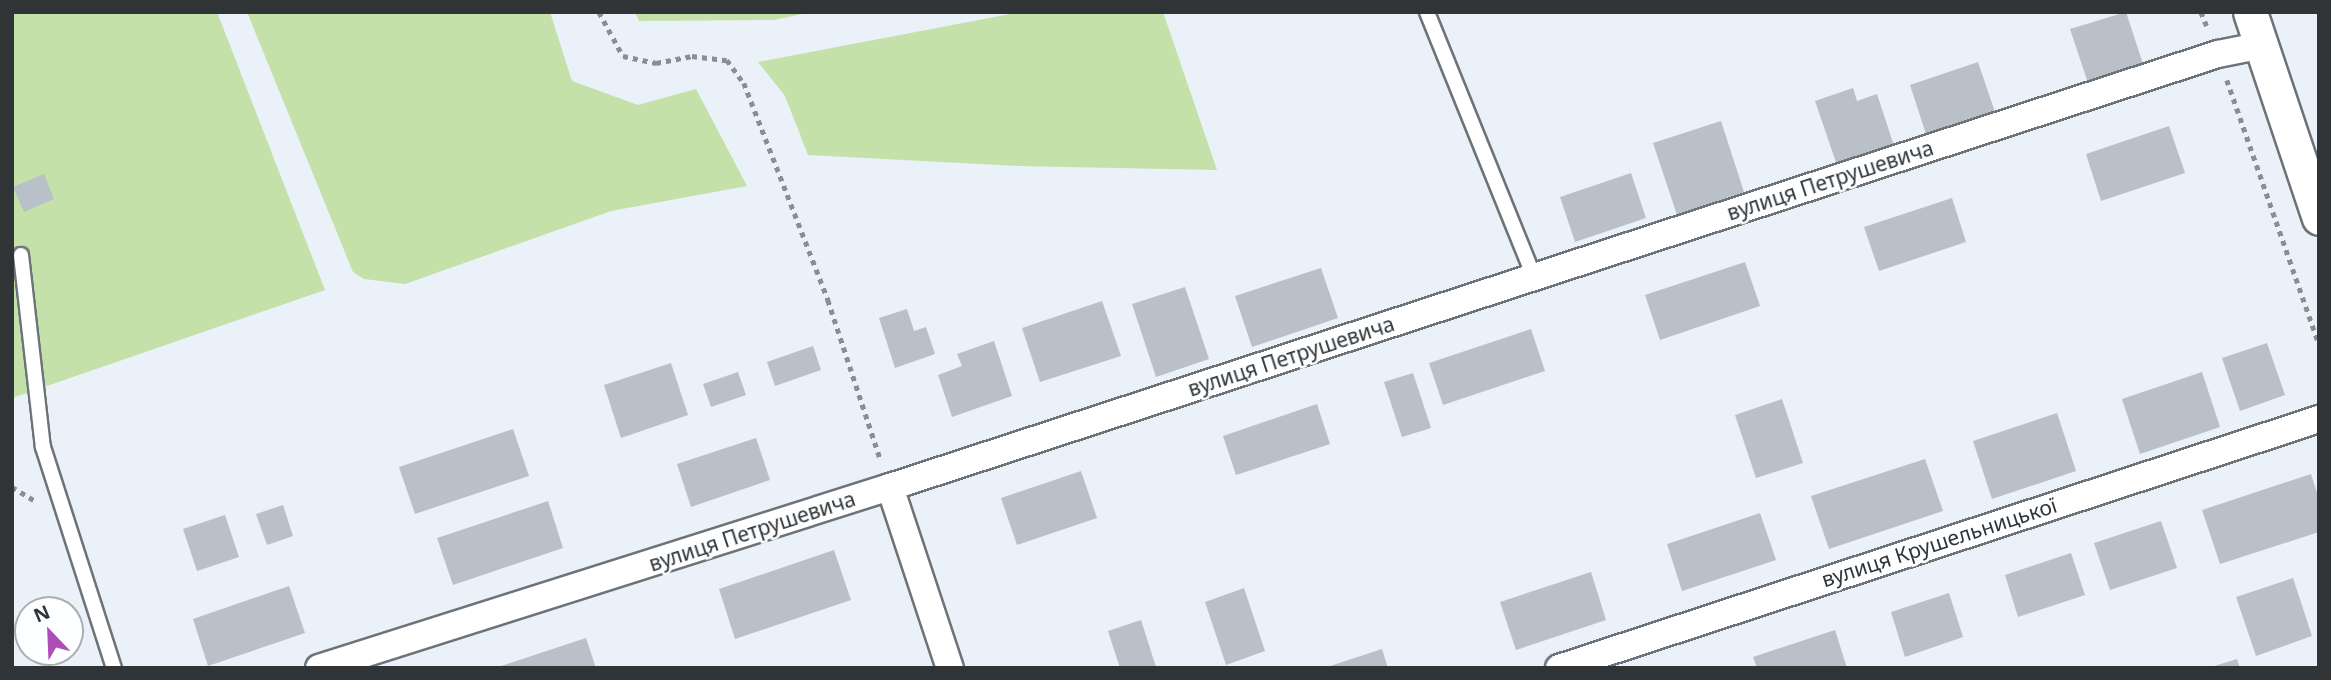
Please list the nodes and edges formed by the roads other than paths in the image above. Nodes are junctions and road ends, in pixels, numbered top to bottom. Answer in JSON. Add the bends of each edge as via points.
{"nodes":[{"id":1,"x":1427,"y":12,"type":"edge"},
{"id":2,"x":2250,"y":12,"type":"edge"},
{"id":3,"x":2263,"y":45,"type":"junction"},
{"id":4,"x":2319,"y":218,"type":"edge"},
{"id":5,"x":21,"y":255,"type":"dead end"},
{"id":6,"x":1534,"y":277,"type":"junction"},
{"id":7,"x":2319,"y":419,"type":"edge"},
{"id":8,"x":890,"y":487,"type":"junction"},
{"id":9,"x":114,"y":668,"type":"edge"},
{"id":10,"x":319,"y":668,"type":"edge"},
{"id":11,"x":950,"y":668,"type":"edge"},
{"id":12,"x":1559,"y":668,"type":"edge"}],
"edges":[{"from":1,"to":6,"type":"lane"},
{"from":2,"to":3,"type":"street"},
{"from":3,"to":4,"type":"street"},
{"from":3,"to":6,"type":"street","name":"вулиця Петрушевича","via":[[2218,54]]},
{"from":5,"to":9,"type":"lane","via":[[43,447]]},
{"from":6,"to":8,"type":"street","name":"вулиця Петрушевича"},
{"from":7,"to":12,"type":"street","name":"вулиця Крушельницької"},
{"from":8,"to":10,"type":"street","name":"вулиця Петрушевича"},
{"from":8,"to":11,"type":"street"}]}
